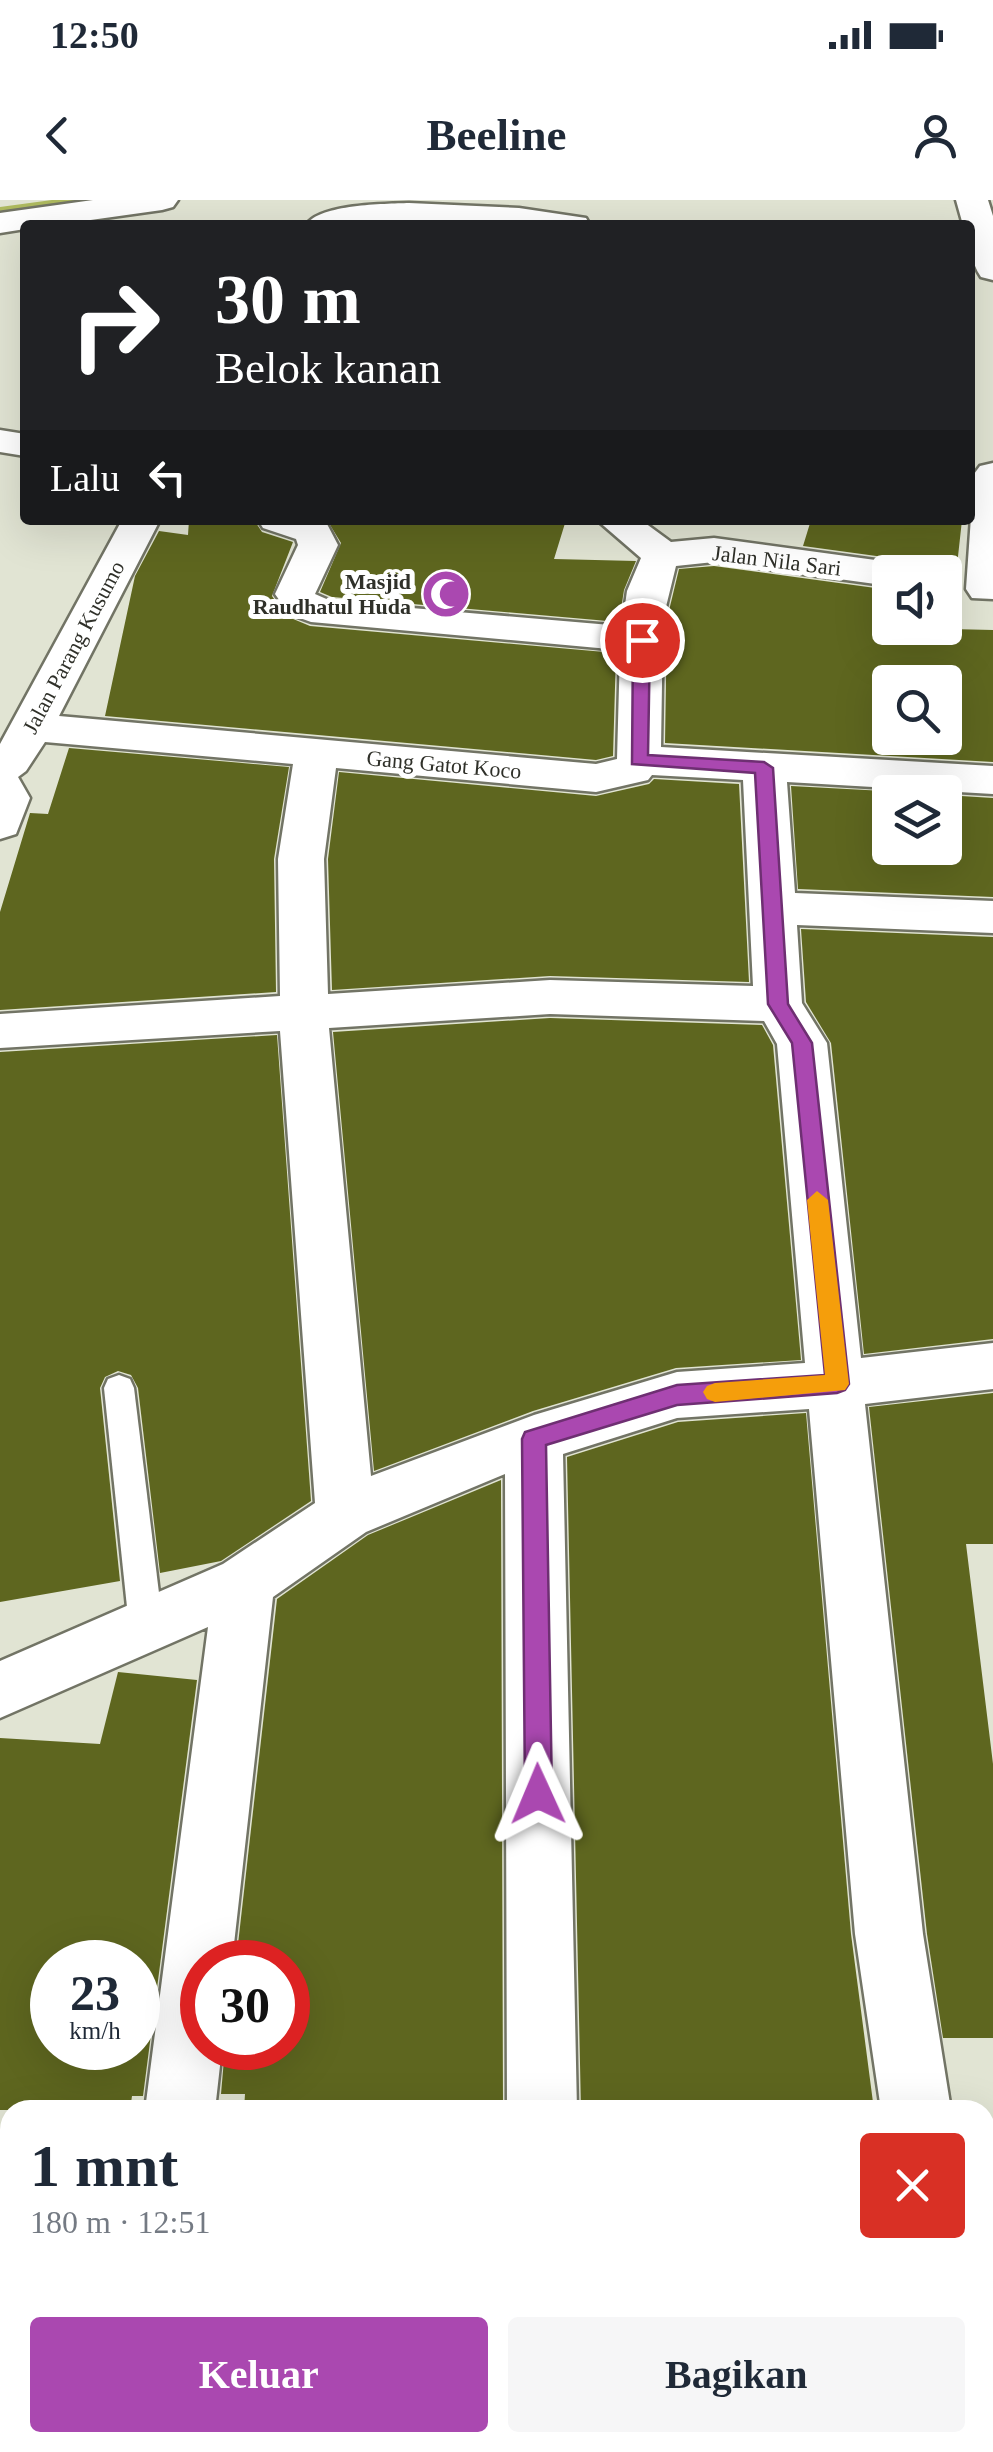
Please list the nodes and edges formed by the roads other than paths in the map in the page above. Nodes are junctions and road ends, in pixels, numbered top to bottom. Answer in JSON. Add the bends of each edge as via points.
{"nodes":[{"id":1,"x":162,"y":200,"type":"edge"},
{"id":2,"x":972,"y":200,"type":"edge"},
{"id":3,"x":319,"y":216,"type":"edge"},
{"id":4,"x":21,"y":220,"type":"edge"},
{"id":5,"x":530,"y":220,"type":"edge"},
{"id":6,"x":993,"y":270,"type":"edge"},
{"id":7,"x":993,"y":474,"type":"edge"},
{"id":8,"x":137,"y":525,"type":"edge"},
{"id":9,"x":292,"y":525,"type":"edge"},
{"id":10,"x":623,"y":525,"type":"edge"},
{"id":11,"x":663,"y":555,"type":"junction"},
{"id":12,"x":872,"y":572,"type":"edge"},
{"id":13,"x":962,"y":586,"type":"edge"},
{"id":14,"x":989,"y":590,"type":"edge"},
{"id":15,"x":642,"y":640,"type":"junction"},
{"id":16,"x":32,"y":727,"type":"junction"},
{"id":17,"x":316,"y":754,"type":"junction"},
{"id":18,"x":639,"y":760,"type":"junction"},
{"id":19,"x":764,"y":768,"type":"junction"},
{"id":20,"x":0,"y":769,"type":"edge"},
{"id":21,"x":993,"y":780,"type":"edge"},
{"id":22,"x":0,"y":784,"type":"edge"},
{"id":23,"x":0,"y":824,"type":"edge"},
{"id":24,"x":772,"y":908,"type":"junction"},
{"id":25,"x":993,"y":917,"type":"edge"},
{"id":26,"x":778,"y":1004,"type":"junction"},
{"id":27,"x":304,"y":1010,"type":"junction"},
{"id":28,"x":0,"y":1031,"type":"edge"},
{"id":29,"x":993,"y":1366,"type":"edge"},
{"id":30,"x":837,"y":1384,"type":"junction"},
{"id":31,"x":119,"y":1388,"type":"dead end"},
{"id":32,"x":534,"y":1439,"type":"junction"},
{"id":33,"x":345,"y":1514,"type":"junction"},
{"id":34,"x":244,"y":1583,"type":"junction"},
{"id":35,"x":146,"y":1626,"type":"junction"},
{"id":36,"x":0,"y":1690,"type":"edge"},
{"id":37,"x":181,"y":2100,"type":"edge"},
{"id":38,"x":542,"y":2100,"type":"edge"},
{"id":39,"x":915,"y":2100,"type":"edge"}],
"edges":[{"from":1,"to":4,"type":"street"},
{"from":2,"to":6,"type":"street"},
{"from":3,"to":5,"type":"street"},
{"from":7,"to":14,"type":"street"},
{"from":8,"to":16,"type":"street","name":"Jalan Parang Kusumo"},
{"from":9,"to":15,"type":"street","via":[[313,532],[318,545],[295,594],[325,614]]},
{"from":10,"to":11,"type":"street"},
{"from":11,"to":12,"type":"street","name":"Jalan Nila Sari","via":[[714,550]]},
{"from":11,"to":15,"type":"street","via":[[648,575]]},
{"from":13,"to":14,"type":"street"},
{"from":15,"to":18,"type":"street"},
{"from":16,"to":17,"type":"street","name":"Gang Gatot Koco"},
{"from":16,"to":20,"type":"street","name":"Jalan Parang Kusumo"},
{"from":17,"to":18,"type":"street","name":"Gang Gatot Koco","via":[[596,778],[632,770]]},
{"from":17,"to":27,"type":"street","via":[[300,859]]},
{"from":18,"to":19,"type":"street"},
{"from":19,"to":21,"type":"street"},
{"from":19,"to":24,"type":"street"},
{"from":22,"to":23,"type":"street","via":[[8,798]]},
{"from":24,"to":25,"type":"street"},
{"from":24,"to":26,"type":"street"},
{"from":26,"to":27,"type":"street","via":[[550,998]]},
{"from":26,"to":30,"type":"street","via":[[802,1043]]},
{"from":27,"to":28,"type":"street"},
{"from":27,"to":33,"type":"street"},
{"from":29,"to":30,"type":"street"},
{"from":30,"to":32,"type":"street","via":[[677,1395]]},
{"from":30,"to":39,"type":"street","via":[[890,1934]]},
{"from":31,"to":35,"type":"lane"},
{"from":32,"to":33,"type":"street"},
{"from":32,"to":38,"type":"street"},
{"from":33,"to":34,"type":"street"},
{"from":34,"to":35,"type":"street"},
{"from":34,"to":37,"type":"street"},
{"from":35,"to":36,"type":"street"}]}
